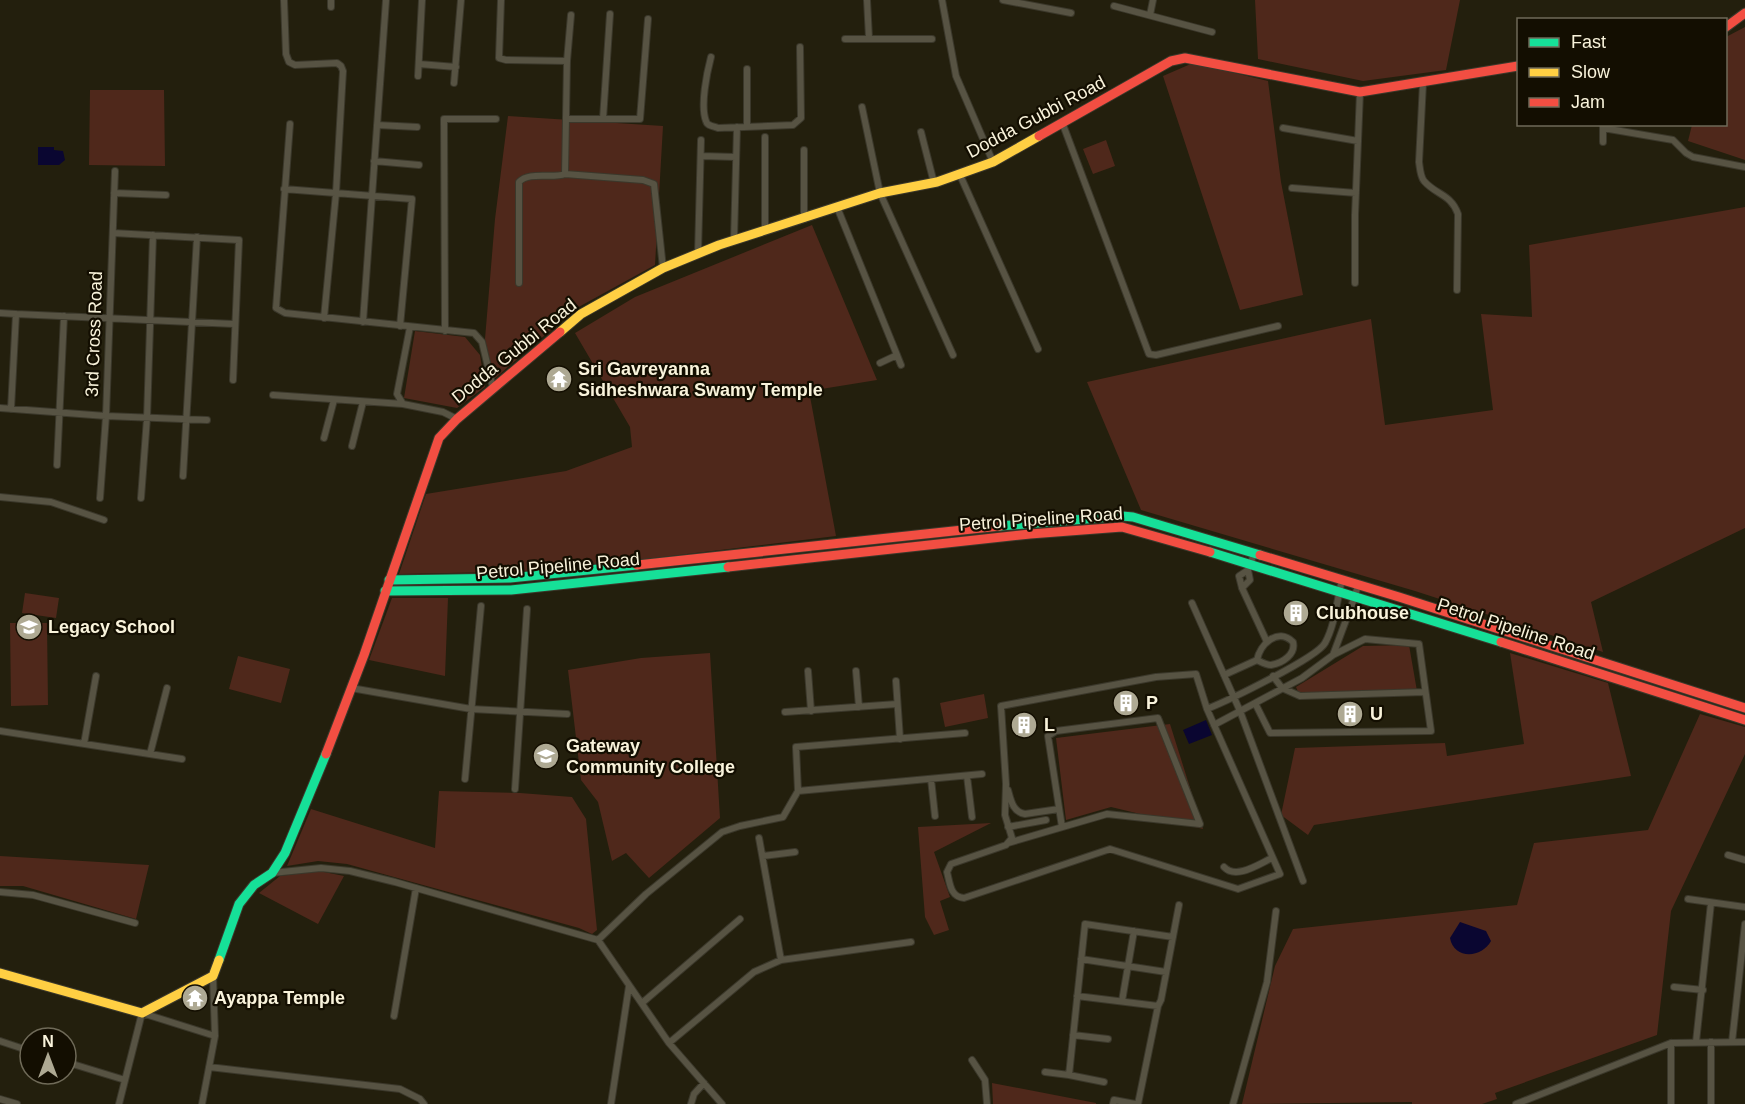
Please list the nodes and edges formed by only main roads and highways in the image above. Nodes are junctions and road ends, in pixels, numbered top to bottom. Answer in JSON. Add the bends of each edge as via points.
{"nodes":[{"id":1,"x":1745,"y":13,"type":"edge"},
{"id":2,"x":1727,"y":26,"type":"edge"},
{"id":3,"x":1517,"y":66,"type":"edge"},
{"id":4,"x":720,"y":555,"type":"junction"},
{"id":5,"x":721,"y":566,"type":"junction"},
{"id":6,"x":389,"y":580,"type":"junction"},
{"id":7,"x":385,"y":591,"type":"junction"},
{"id":8,"x":1562,"y":650,"type":"junction"},
{"id":9,"x":1558,"y":660,"type":"junction"},
{"id":10,"x":1745,"y":708,"type":"edge"},
{"id":11,"x":1745,"y":720,"type":"edge"},
{"id":12,"x":0,"y":973,"type":"edge"}],
"edges":[{"from":1,"to":2,"type":"main road"},
{"from":3,"to":6,"type":"main road","name":"Dodda Gubbi Road","via":[[1360,92],[1185,58],[1171,61],[993,162],[934,183],[880,193],[734,240],[663,268],[581,314],[456,419],[439,438]]},
{"from":4,"to":5,"type":"main road"},
{"from":4,"to":6,"type":"main road","name":"Petrol Pipeline Road","via":[[510,578]]},
{"from":4,"to":8,"type":"main road","name":"Petrol Pipeline Road","via":[[1029,523],[1133,517]]},
{"from":5,"to":7,"type":"main road","name":"Petrol Pipeline Road","via":[[510,590]]},
{"from":5,"to":9,"type":"main road","name":"Petrol Pipeline Road","via":[[1122,527]]},
{"from":6,"to":7,"type":"main road","name":"Dodda Gubbi Road"},
{"from":7,"to":12,"type":"main road","name":"Dodda Gubbi Road","via":[[285,853],[272,873],[254,885],[239,904],[213,976],[142,1013]]},
{"from":8,"to":9,"type":"main road"},
{"from":8,"to":10,"type":"main road","name":"Petrol Pipeline Road"},
{"from":9,"to":11,"type":"main road","name":"Petrol Pipeline Road"}]}
